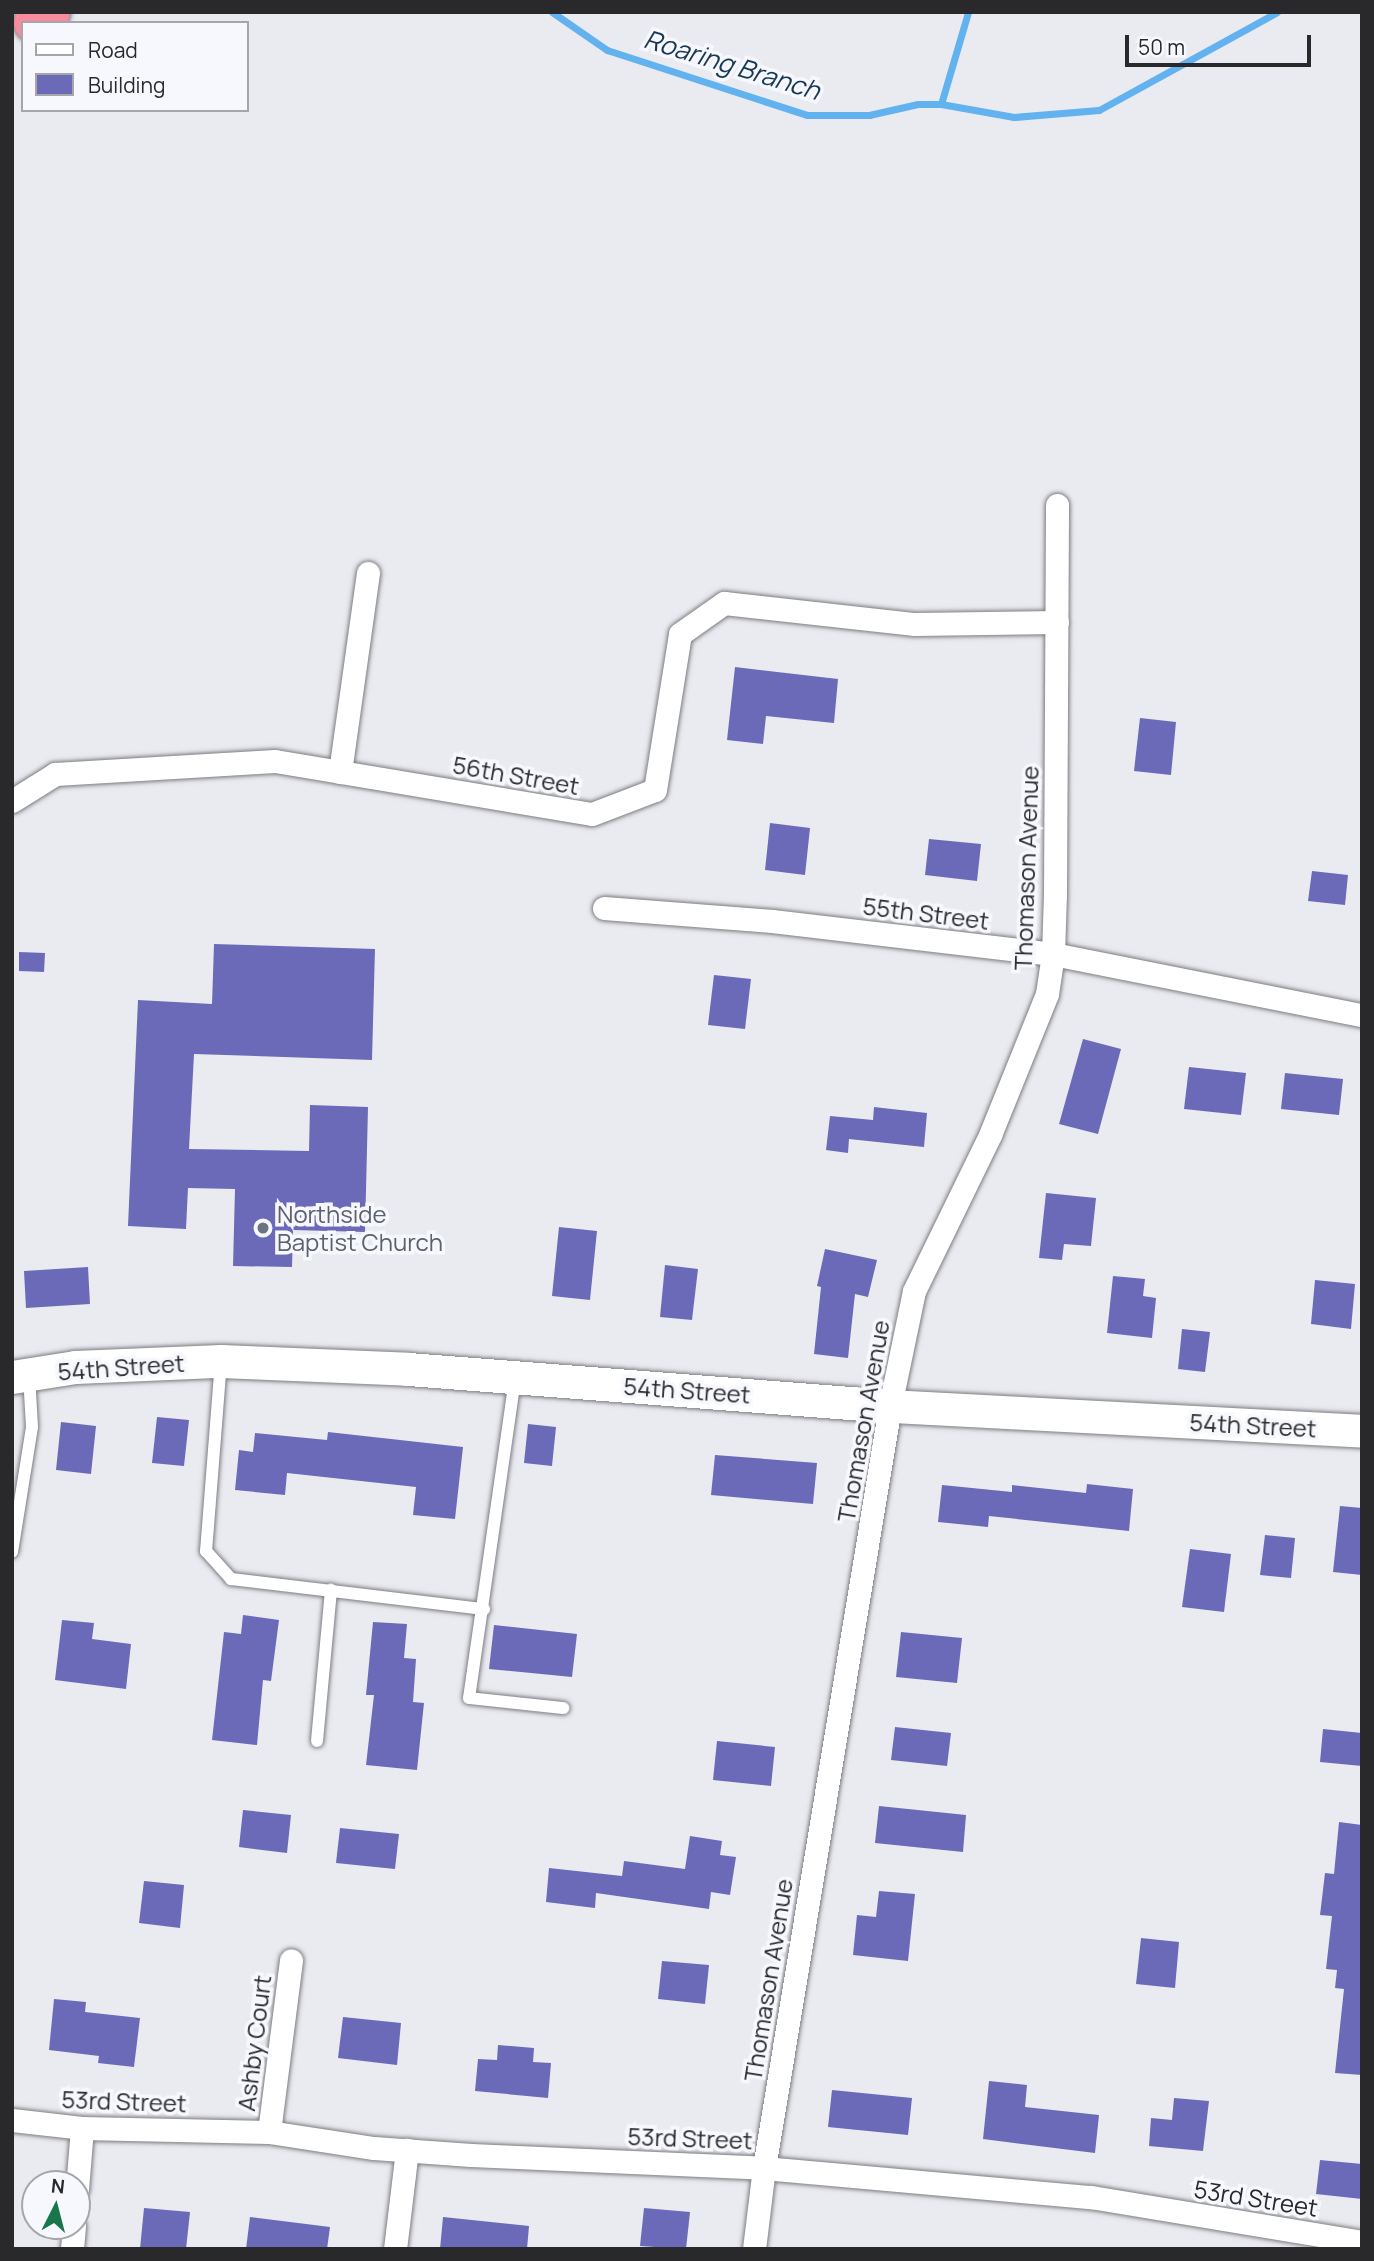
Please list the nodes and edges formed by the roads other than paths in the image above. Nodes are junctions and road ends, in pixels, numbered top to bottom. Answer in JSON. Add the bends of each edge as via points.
{"nodes":[{"id":1,"x":1057,"y":505,"type":"dead end"},
{"id":2,"x":368,"y":573,"type":"dead end"},
{"id":3,"x":1057,"y":622,"type":"junction"},
{"id":4,"x":340,"y":772,"type":"junction"},
{"id":5,"x":12,"y":801,"type":"edge"},
{"id":6,"x":604,"y":908,"type":"dead end"},
{"id":7,"x":1053,"y":954,"type":"junction"},
{"id":8,"x":1362,"y":1014,"type":"edge"},
{"id":9,"x":221,"y":1361,"type":"junction"},
{"id":10,"x":21,"y":1376,"type":"edge"},
{"id":11,"x":515,"y":1379,"type":"junction"},
{"id":12,"x":890,"y":1406,"type":"junction"},
{"id":13,"x":1362,"y":1431,"type":"edge"},
{"id":14,"x":12,"y":1552,"type":"edge"},
{"id":15,"x":331,"y":1590,"type":"junction"},
{"id":16,"x":484,"y":1609,"type":"junction"},
{"id":17,"x":563,"y":1708,"type":"dead end"},
{"id":18,"x":317,"y":1741,"type":"dead end"},
{"id":19,"x":291,"y":1959,"type":"dead end"},
{"id":20,"x":12,"y":2120,"type":"edge"},
{"id":21,"x":82,"y":2128,"type":"junction"},
{"id":22,"x":269,"y":2132,"type":"junction"},
{"id":23,"x":407,"y":2150,"type":"junction"},
{"id":24,"x":764,"y":2168,"type":"junction"},
{"id":25,"x":79,"y":2170,"type":"edge"},
{"id":26,"x":1362,"y":2242,"type":"edge"},
{"id":27,"x":395,"y":2249,"type":"edge"},
{"id":28,"x":754,"y":2249,"type":"edge"}],
"edges":[{"from":1,"to":3,"type":"street","name":"Thomason Avenue"},
{"from":2,"to":4,"type":"street"},
{"from":3,"to":4,"type":"street","name":"56th Street","via":[[915,625],[723,603],[680,634],[655,790],[592,814]]},
{"from":3,"to":7,"type":"street","name":"Thomason Avenue"},
{"from":4,"to":5,"type":"street","name":"56th Street","via":[[275,761],[55,774]]},
{"from":6,"to":7,"type":"street","name":"55th Street","via":[[772,921]]},
{"from":7,"to":8,"type":"street","name":"55th Street"},
{"from":7,"to":12,"type":"street","name":"Thomason Avenue","via":[[1047,995],[990,1135],[914,1291]]},
{"from":9,"to":10,"type":"main road","name":"54th Street","via":[[75,1367]]},
{"from":9,"to":11,"type":"main road","name":"54th Street"},
{"from":9,"to":15,"type":"lane","via":[[205,1551],[231,1579]]},
{"from":10,"to":14,"type":"lane","via":[[32,1427]]},
{"from":11,"to":12,"type":"main road","name":"54th Street"},
{"from":11,"to":16,"type":"lane"},
{"from":12,"to":13,"type":"main road","name":"54th Street"},
{"from":12,"to":24,"type":"street","name":"Thomason Avenue"},
{"from":15,"to":16,"type":"lane"},
{"from":15,"to":18,"type":"lane"},
{"from":16,"to":17,"type":"lane","via":[[469,1698]]},
{"from":19,"to":22,"type":"street","name":"Ashby Court"},
{"from":20,"to":21,"type":"street","name":"53rd Street"},
{"from":21,"to":22,"type":"street","name":"53rd Street"},
{"from":21,"to":25,"type":"street"},
{"from":22,"to":23,"type":"street","name":"53rd Street"},
{"from":23,"to":24,"type":"street","name":"53rd Street"},
{"from":23,"to":27,"type":"street"},
{"from":24,"to":26,"type":"street","name":"53rd Street","via":[[1091,2197]]},
{"from":24,"to":28,"type":"street","name":"Thomason Avenue"}]}
